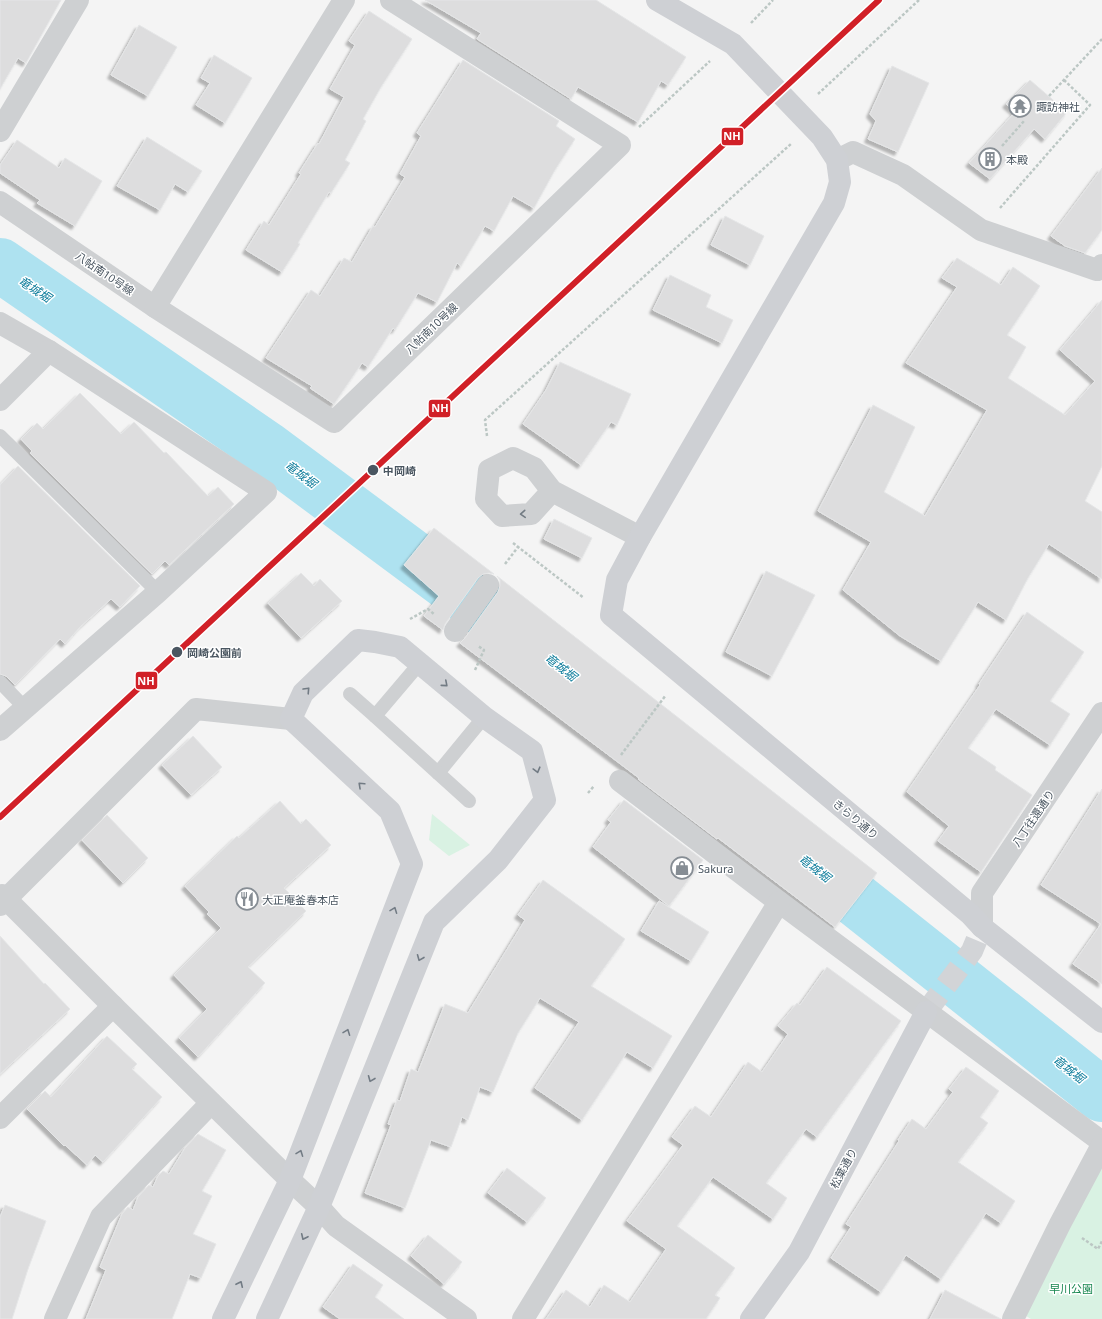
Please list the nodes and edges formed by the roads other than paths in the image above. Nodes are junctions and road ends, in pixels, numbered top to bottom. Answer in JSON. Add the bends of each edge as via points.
{"nodes":[{"id":1,"x":78,"y":0,"type":"edge"},
{"id":2,"x":344,"y":0,"type":"edge"},
{"id":3,"x":390,"y":0,"type":"edge"},
{"id":4,"x":657,"y":0,"type":"edge"},
{"id":5,"x":0,"y":131,"type":"edge"},
{"id":6,"x":837,"y":160,"type":"junction"},
{"id":7,"x":0,"y":202,"type":"edge"},
{"id":8,"x":1102,"y":265,"type":"edge"},
{"id":9,"x":155,"y":307,"type":"junction"},
{"id":10,"x":0,"y":322,"type":"edge"},
{"id":11,"x":49,"y":351,"type":"junction"},
{"id":12,"x":0,"y":400,"type":"edge"},
{"id":13,"x":0,"y":436,"type":"edge"},
{"id":14,"x":552,"y":491,"type":"dead end"},
{"id":15,"x":640,"y":537,"type":"junction"},
{"id":16,"x":488,"y":585,"type":"dead end"},
{"id":17,"x":158,"y":592,"type":"junction"},
{"id":18,"x":455,"y":631,"type":"dead end"},
{"id":19,"x":420,"y":663,"type":"junction"},
{"id":20,"x":0,"y":682,"type":"edge"},
{"id":21,"x":350,"y":694,"type":"dead end"},
{"id":22,"x":25,"y":708,"type":"junction"},
{"id":23,"x":1102,"y":713,"type":"edge"},
{"id":24,"x":375,"y":716,"type":"junction"},
{"id":25,"x":484,"y":717,"type":"junction"},
{"id":26,"x":291,"y":719,"type":"junction"},
{"id":27,"x":0,"y":730,"type":"edge"},
{"id":28,"x":438,"y":773,"type":"junction"},
{"id":29,"x":620,"y":782,"type":"dead end"},
{"id":30,"x":469,"y":801,"type":"dead end"},
{"id":31,"x":3,"y":900,"type":"edge"},
{"id":32,"x":779,"y":902,"type":"junction"},
{"id":33,"x":982,"y":927,"type":"junction"},
{"id":34,"x":113,"y":1006,"type":"junction"},
{"id":35,"x":926,"y":1012,"type":"junction"},
{"id":36,"x":1102,"y":1022,"type":"edge"},
{"id":37,"x":211,"y":1103,"type":"junction"},
{"id":38,"x":0,"y":1118,"type":"edge"},
{"id":39,"x":1102,"y":1142,"type":"edge"},
{"id":40,"x":1102,"y":1145,"type":"edge"},
{"id":41,"x":290,"y":1180,"type":"junction"},
{"id":42,"x":319,"y":1207,"type":"junction"},
{"id":43,"x":55,"y":1319,"type":"edge"},
{"id":44,"x":223,"y":1319,"type":"edge"},
{"id":45,"x":267,"y":1319,"type":"edge"},
{"id":46,"x":466,"y":1319,"type":"edge"},
{"id":47,"x":523,"y":1319,"type":"edge"},
{"id":48,"x":751,"y":1319,"type":"edge"},
{"id":49,"x":1014,"y":1319,"type":"edge"}],
"edges":[{"from":1,"to":5,"type":"street"},
{"from":2,"to":9,"type":"street"},
{"from":3,"to":9,"type":"street","name":"八帖南10号線","via":[[620,144],[334,422]]},
{"from":4,"to":6,"type":"street","via":[[733,44],[822,137]]},
{"from":6,"to":8,"type":"street","via":[[853,152],[903,175],[981,230],[1098,270]]},
{"from":6,"to":15,"type":"street","via":[[840,182],[834,203]]},
{"from":7,"to":9,"type":"street","name":"八帖南10号線"},
{"from":10,"to":11,"type":"street"},
{"from":11,"to":12,"type":"street"},
{"from":11,"to":17,"type":"street","via":[[266,492]]},
{"from":13,"to":17,"type":"lane"},
{"from":14,"to":15,"type":"street"},
{"from":15,"to":33,"type":"street","name":"きらり通り","via":[[617,580],[611,615],[970,914]]},
{"from":16,"to":18,"type":"street"},
{"from":17,"to":22,"type":"street"},
{"from":19,"to":24,"type":"lane"},
{"from":19,"to":25,"type":"street","one_way":true},
{"from":26,"to":19,"type":"street","one_way":true,"via":[[303,693],[358,640],[400,647]]},
{"from":20,"to":22,"type":"lane"},
{"from":21,"to":24,"type":"lane"},
{"from":22,"to":27,"type":"street"},
{"from":23,"to":33,"type":"street","name":"八丁往還通り","via":[[982,893]]},
{"from":24,"to":28,"type":"lane"},
{"from":25,"to":28,"type":"lane"},
{"from":25,"to":42,"type":"street","one_way":true,"via":[[532,751],[545,800],[498,860],[434,922]]},
{"from":26,"to":31,"type":"street","via":[[196,709]]},
{"from":41,"to":26,"type":"street","one_way":true,"via":[[412,864],[390,811]]},
{"from":28,"to":30,"type":"lane"},
{"from":29,"to":32,"type":"street"},
{"from":31,"to":34,"type":"street"},
{"from":32,"to":35,"type":"street"},
{"from":32,"to":47,"type":"street"},
{"from":33,"to":36,"type":"street","name":"きらり通り"},
{"from":34,"to":37,"type":"street"},
{"from":34,"to":38,"type":"street"},
{"from":35,"to":39,"type":"street"},
{"from":35,"to":48,"type":"street","name":"松葉通り","via":[[799,1252]]},
{"from":37,"to":41,"type":"street"},
{"from":37,"to":43,"type":"street","via":[[101,1217]]},
{"from":40,"to":49,"type":"street"},
{"from":41,"to":42,"type":"street"},
{"from":44,"to":41,"type":"street","one_way":true},
{"from":42,"to":45,"type":"street","one_way":true},
{"from":42,"to":46,"type":"street","via":[[336,1226]]}]}
